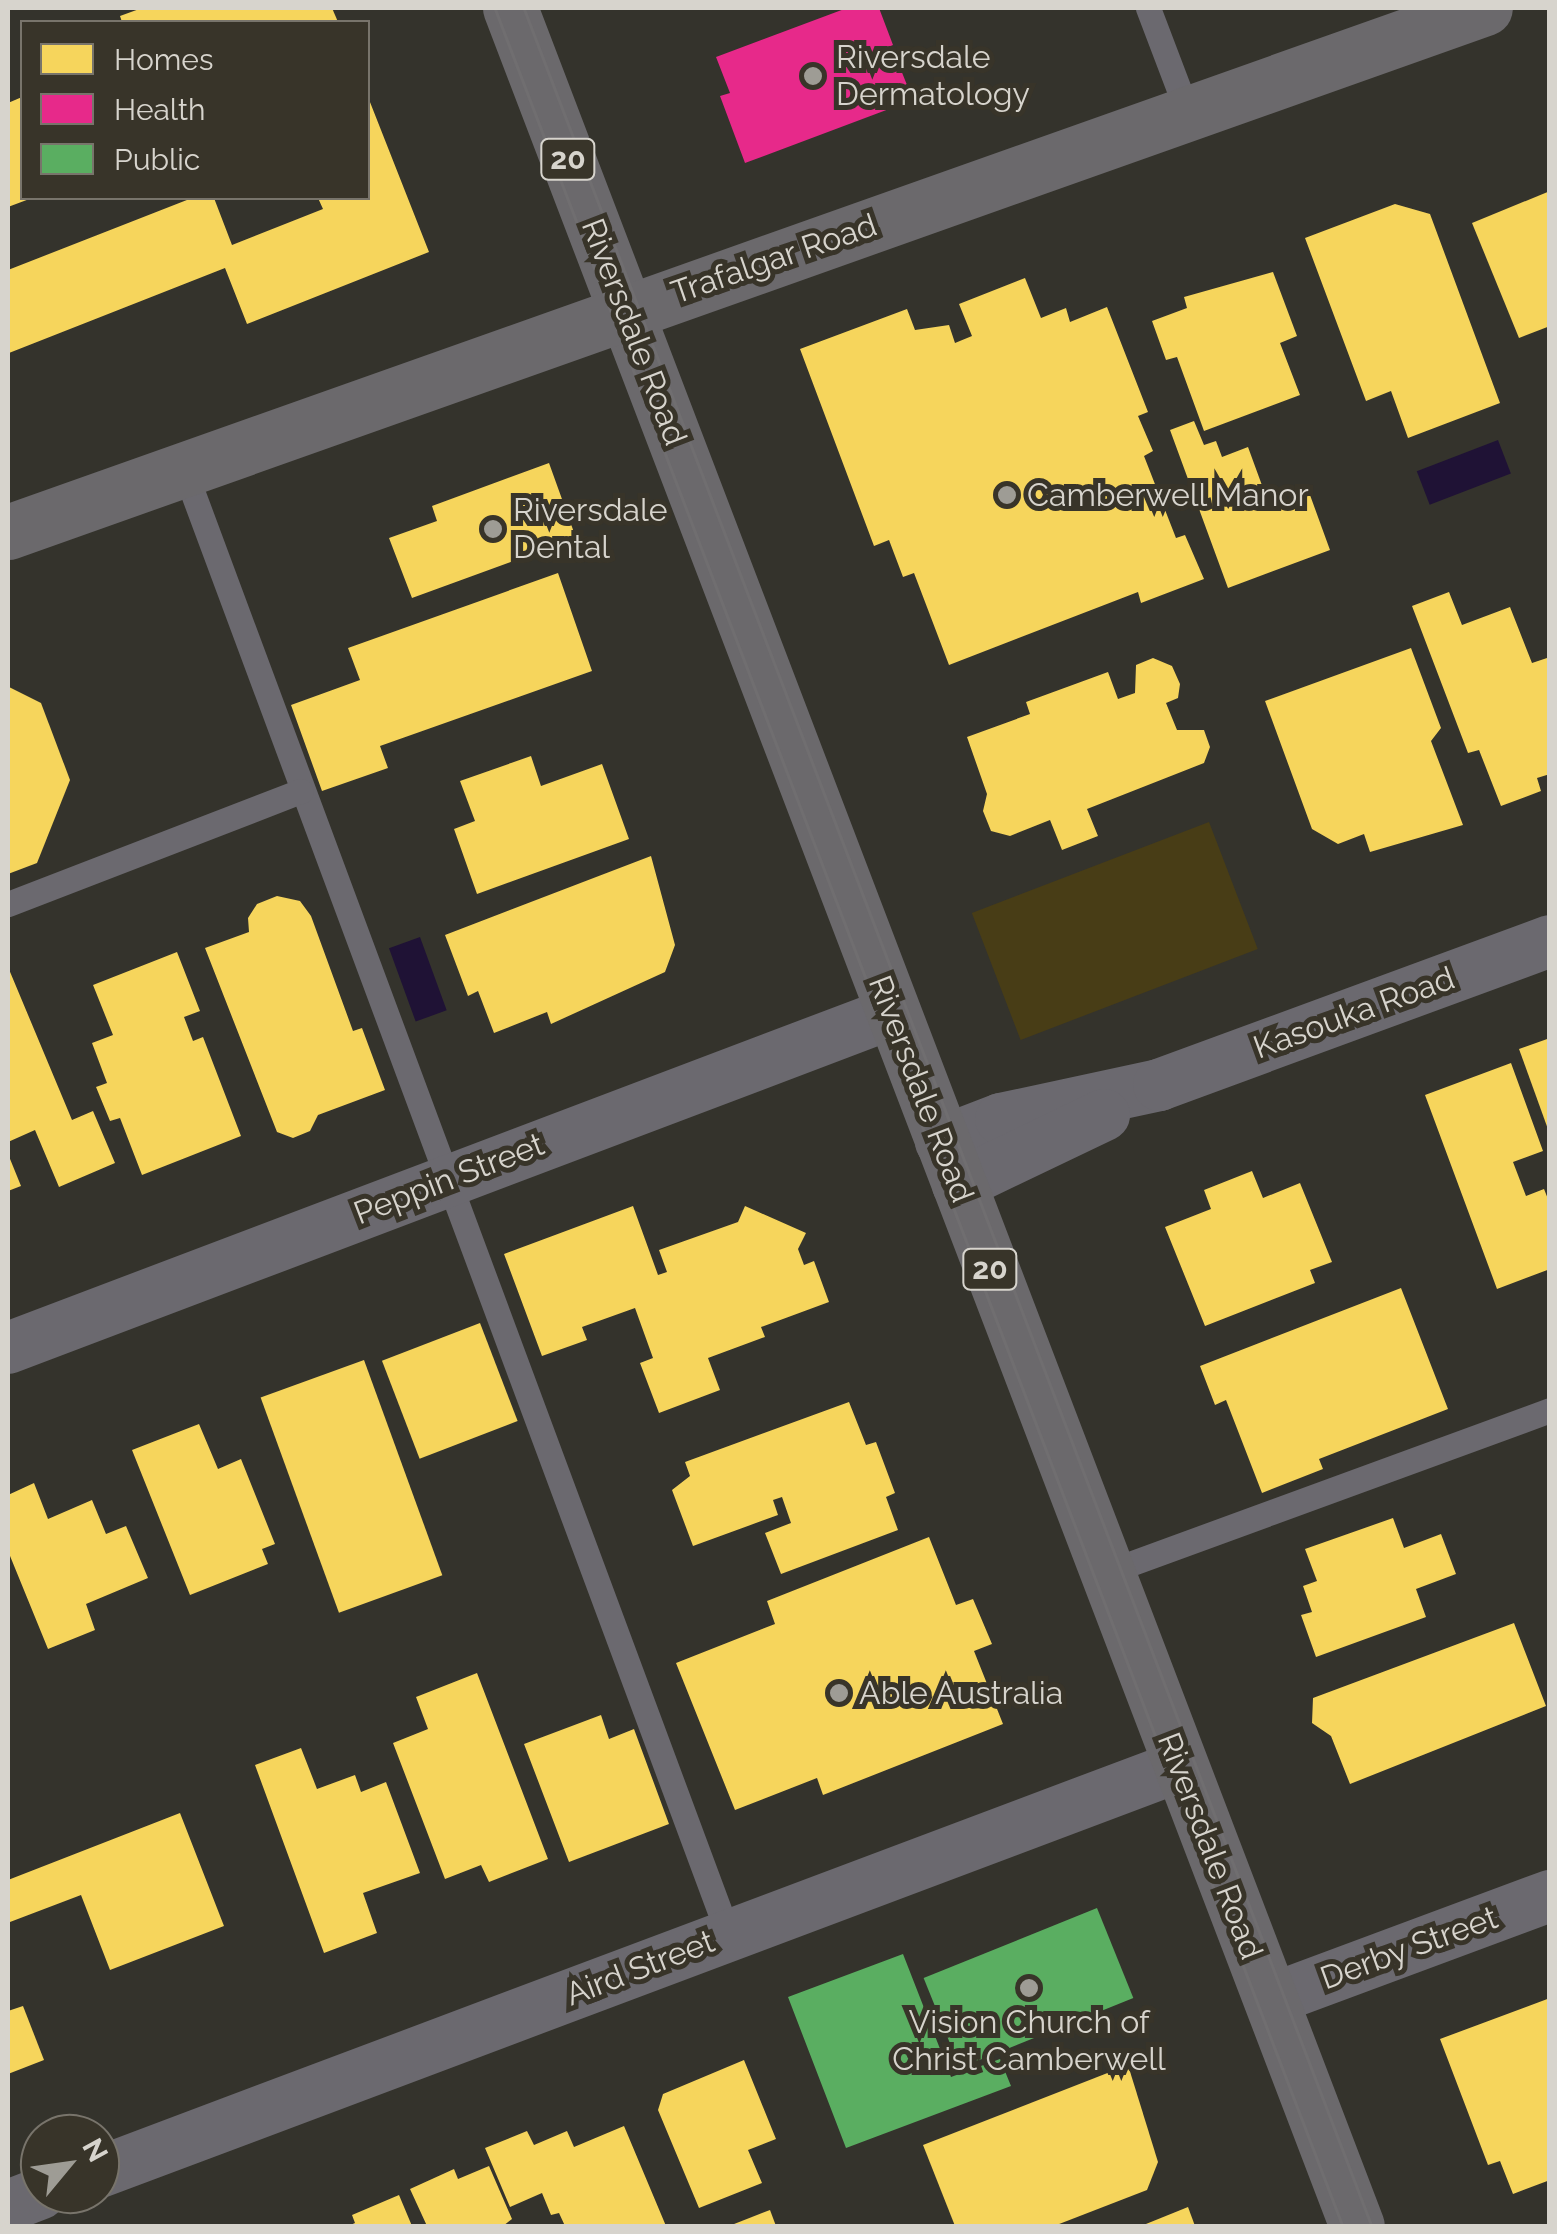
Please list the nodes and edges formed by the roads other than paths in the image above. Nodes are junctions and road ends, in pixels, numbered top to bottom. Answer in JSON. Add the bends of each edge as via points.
{"nodes":[{"id":1,"x":510,"y":8,"type":"edge"},
{"id":2,"x":1148,"y":8,"type":"edge"},
{"id":3,"x":1485,"y":8,"type":"edge"},
{"id":4,"x":1189,"y":116,"type":"junction"},
{"id":5,"x":626,"y":311,"type":"junction"},
{"id":6,"x":185,"y":472,"type":"junction"},
{"id":7,"x":8,"y":532,"type":"edge"},
{"id":8,"x":301,"y":791,"type":"junction"},
{"id":9,"x":8,"y":904,"type":"edge"},
{"id":10,"x":1550,"y":941,"type":"edge"},
{"id":11,"x":892,"y":1013,"type":"junction"},
{"id":12,"x":950,"y":1163,"type":"junction"},
{"id":13,"x":448,"y":1179,"type":"junction"},
{"id":14,"x":8,"y":1348,"type":"edge"},
{"id":15,"x":1550,"y":1410,"type":"edge"},
{"id":16,"x":1105,"y":1573,"type":"junction"},
{"id":17,"x":1180,"y":1766,"type":"junction"},
{"id":18,"x":1550,"y":1896,"type":"edge"},
{"id":19,"x":728,"y":1934,"type":"junction"},
{"id":20,"x":1270,"y":2000,"type":"junction"},
{"id":21,"x":120,"y":2164,"type":"edge"},
{"id":22,"x":1357,"y":2226,"type":"edge"}],
"edges":[{"from":1,"to":5,"type":"main road","name":"Riversdale Road","number":"20"},
{"from":2,"to":4,"type":"lane"},
{"from":3,"to":4,"type":"main road","name":"Trafalgar Road"},
{"from":4,"to":5,"type":"main road","name":"Trafalgar Road"},
{"from":5,"to":6,"type":"main road","name":"Trafalgar Road"},
{"from":5,"to":11,"type":"main road","name":"Riversdale Road","number":"20"},
{"from":6,"to":7,"type":"main road","name":"Trafalgar Road"},
{"from":6,"to":8,"type":"lane"},
{"from":8,"to":9,"type":"lane"},
{"from":8,"to":13,"type":"lane"},
{"from":10,"to":12,"type":"street","name":"Kasouka Road","via":[[1158,1085],[1001,1119]]},
{"from":11,"to":12,"type":"main road","name":"Riversdale Road","number":"20"},
{"from":11,"to":13,"type":"street","name":"Peppin Street"},
{"from":12,"to":16,"type":"main road","name":"Riversdale Road","number":"20"},
{"from":13,"to":14,"type":"street","name":"Peppin Street"},
{"from":13,"to":19,"type":"lane"},
{"from":15,"to":16,"type":"lane"},
{"from":16,"to":17,"type":"main road","name":"Riversdale Road","number":"20"},
{"from":17,"to":19,"type":"street","name":"Aird Street"},
{"from":17,"to":20,"type":"main road","name":"Riversdale Road","number":"20"},
{"from":18,"to":20,"type":"street","name":"Derby Street"},
{"from":19,"to":21,"type":"street","name":"Aird Street"},
{"from":20,"to":22,"type":"main road","name":"Riversdale Road","number":"20"}]}
